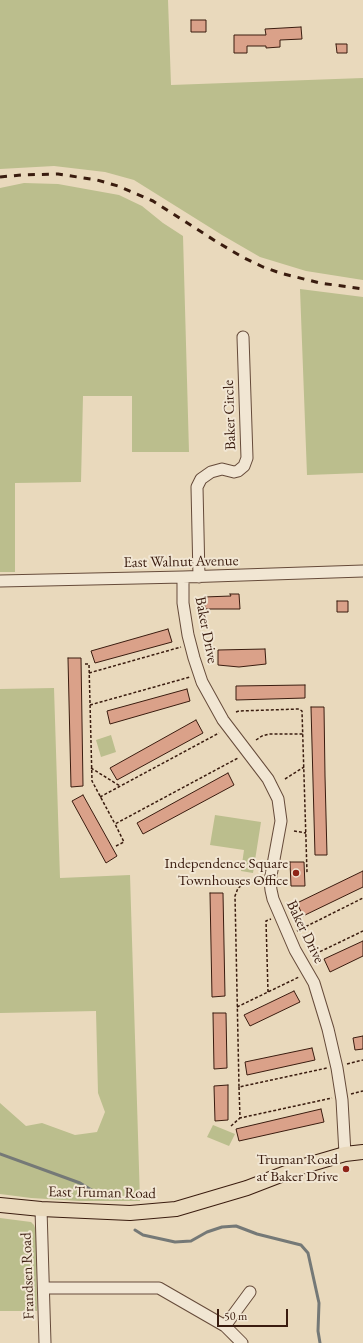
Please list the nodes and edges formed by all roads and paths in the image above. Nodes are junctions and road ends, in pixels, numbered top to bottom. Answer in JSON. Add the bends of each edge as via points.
{"nodes":[{"id":1,"x":243,"y":336,"type":"dead end"},
{"id":2,"x":363,"y":572,"type":"edge"},
{"id":3,"x":183,"y":577,"type":"junction"},
{"id":4,"x":199,"y":577,"type":"junction"},
{"id":5,"x":0,"y":581,"type":"edge"},
{"id":6,"x":182,"y":647,"type":"dead end"},
{"id":7,"x":85,"y":664,"type":"dead end"},
{"id":8,"x":89,"y":673,"type":"junction"},
{"id":9,"x":194,"y":676,"type":"dead end"},
{"id":10,"x":90,"y":705,"type":"junction"},
{"id":11,"x":236,"y":712,"type":"dead end"},
{"id":12,"x":219,"y":733,"type":"dead end"},
{"id":13,"x":304,"y":734,"type":"junction"},
{"id":14,"x":256,"y":740,"type":"dead end"},
{"id":15,"x":238,"y":758,"type":"dead end"},
{"id":16,"x":304,"y":767,"type":"junction"},
{"id":17,"x":91,"y":768,"type":"junction"},
{"id":18,"x":285,"y":779,"type":"dead end"},
{"id":19,"x":120,"y":786,"type":"junction"},
{"id":20,"x":100,"y":797,"type":"junction"},
{"id":21,"x":115,"y":824,"type":"junction"},
{"id":22,"x":294,"y":831,"type":"dead end"},
{"id":23,"x":306,"y":833,"type":"junction"},
{"id":24,"x":116,"y":846,"type":"dead end"},
{"id":25,"x":307,"y":873,"type":"dead end"},
{"id":26,"x":260,"y":881,"type":"dead end"},
{"id":27,"x":363,"y":898,"type":"edge"},
{"id":28,"x":271,"y":919,"type":"dead end"},
{"id":29,"x":297,"y":931,"type":"dead end"},
{"id":30,"x":363,"y":931,"type":"edge"},
{"id":31,"x":309,"y":957,"type":"dead end"},
{"id":32,"x":299,"y":977,"type":"dead end"},
{"id":33,"x":268,"y":992,"type":"junction"},
{"id":34,"x":237,"y":1007,"type":"junction"},
{"id":35,"x":363,"y":1060,"type":"edge"},
{"id":36,"x":345,"y":1064,"type":"dead end"},
{"id":37,"x":331,"y":1067,"type":"dead end"},
{"id":38,"x":239,"y":1087,"type":"junction"},
{"id":39,"x":363,"y":1091,"type":"edge"},
{"id":40,"x":349,"y":1094,"type":"dead end"},
{"id":41,"x":332,"y":1098,"type":"dead end"},
{"id":42,"x":240,"y":1118,"type":"junction"},
{"id":43,"x":231,"y":1126,"type":"dead end"},
{"id":44,"x":363,"y":1152,"type":"edge"},
{"id":45,"x":345,"y":1154,"type":"junction"},
{"id":46,"x":0,"y":1205,"type":"edge"},
{"id":47,"x":41,"y":1209,"type":"junction"},
{"id":48,"x":44,"y":1288,"type":"junction"},
{"id":49,"x":250,"y":1292,"type":"dead end"},
{"id":50,"x":225,"y":1326,"type":"junction"},
{"id":51,"x":45,"y":1343,"type":"edge"},
{"id":52,"x":242,"y":1343,"type":"edge"}],
"edges":[{"from":1,"to":4,"type":"street","name":"Baker Circle","via":[[246,458],[244,466],[238,471],[222,469],[210,472],[201,479],[197,487]]},
{"from":2,"to":4,"type":"street","name":"East Walnut Avenue"},
{"from":3,"to":4,"type":"street","name":"East Walnut Avenue"},
{"from":3,"to":5,"type":"street","name":"East Walnut Avenue"},
{"from":3,"to":45,"type":"street","name":"Baker Drive","via":[[183,603],[188,635],[202,682],[222,720],[268,779],[278,799],[281,821],[270,881],[271,890],[296,950],[314,983],[328,1028],[342,1100]]},
{"from":6,"to":8,"type":"path"},
{"from":7,"to":8,"type":"path","via":[[89,664]]},
{"from":8,"to":10,"type":"path"},
{"from":9,"to":10,"type":"path"},
{"from":10,"to":17,"type":"path"},
{"from":11,"to":13,"type":"path","via":[[300,710],[303,713]]},
{"from":12,"to":19,"type":"path"},
{"from":13,"to":14,"type":"path","via":[[269,734]]},
{"from":13,"to":16,"type":"path"},
{"from":15,"to":21,"type":"path"},
{"from":16,"to":18,"type":"path"},
{"from":16,"to":23,"type":"path"},
{"from":17,"to":19,"type":"path"},
{"from":17,"to":20,"type":"path","via":[[92,782]]},
{"from":19,"to":20,"type":"path"},
{"from":20,"to":21,"type":"path"},
{"from":21,"to":24,"type":"path","via":[[124,842]]},
{"from":22,"to":23,"type":"path"},
{"from":23,"to":25,"type":"path"},
{"from":26,"to":34,"type":"path","via":[[245,883],[238,888],[235,896]]},
{"from":27,"to":29,"type":"path"},
{"from":28,"to":33,"type":"path","via":[[266,921]]},
{"from":30,"to":31,"type":"path"},
{"from":32,"to":33,"type":"path"},
{"from":33,"to":34,"type":"path"},
{"from":34,"to":38,"type":"path"},
{"from":35,"to":36,"type":"path"},
{"from":37,"to":38,"type":"path"},
{"from":38,"to":42,"type":"path"},
{"from":39,"to":40,"type":"path"},
{"from":41,"to":42,"type":"path"},
{"from":42,"to":43,"type":"path"},
{"from":44,"to":45,"type":"main road","name":"East Truman Road"},
{"from":45,"to":47,"type":"main road","name":"East Truman Road","via":[[304,1166],[247,1188],[176,1209],[130,1213]]},
{"from":46,"to":47,"type":"main road","name":"East Truman Road"},
{"from":47,"to":48,"type":"street","name":"Frandsen Road"},
{"from":48,"to":50,"type":"street","via":[[159,1288]]},
{"from":48,"to":51,"type":"street","name":"Frandsen Road"},
{"from":49,"to":50,"type":"street"},
{"from":50,"to":52,"type":"street"}]}
